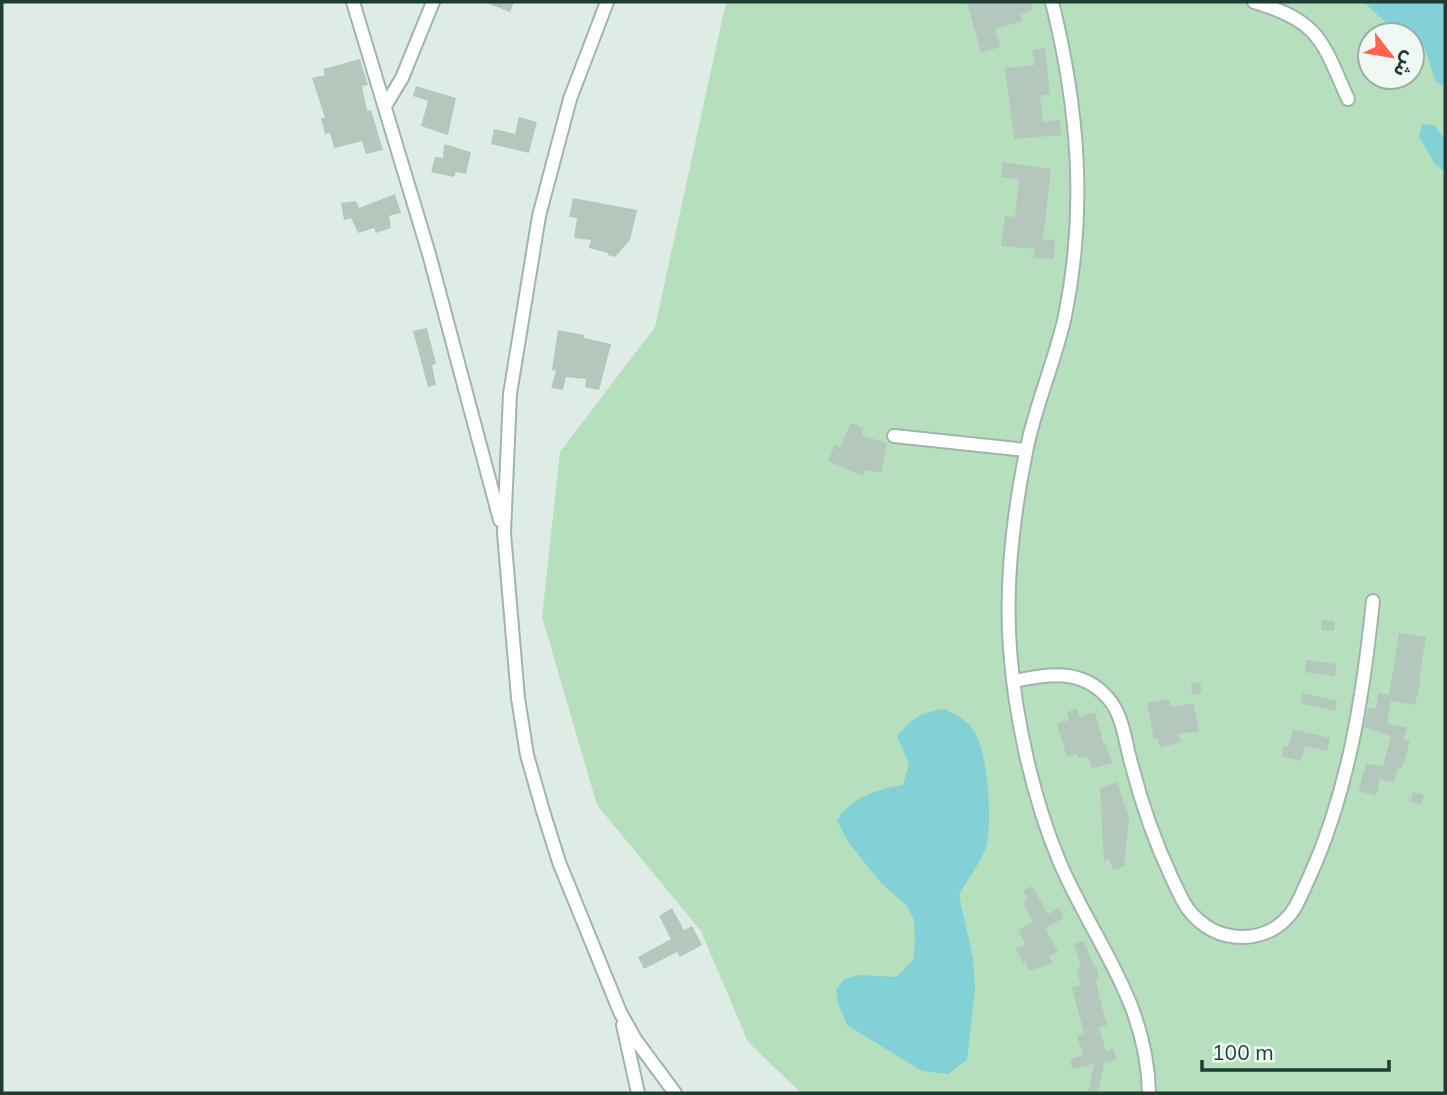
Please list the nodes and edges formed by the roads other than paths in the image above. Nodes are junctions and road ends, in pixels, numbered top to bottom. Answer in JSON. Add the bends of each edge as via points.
{"nodes":[{"id":1,"x":353,"y":2,"type":"edge"},
{"id":2,"x":433,"y":2,"type":"edge"},
{"id":3,"x":607,"y":2,"type":"edge"},
{"id":4,"x":1052,"y":2,"type":"edge"},
{"id":5,"x":1254,"y":2,"type":"edge"},
{"id":6,"x":1348,"y":99,"type":"dead end"},
{"id":7,"x":385,"y":106,"type":"junction"},
{"id":8,"x":894,"y":436,"type":"dead end"},
{"id":9,"x":1026,"y":450,"type":"junction"},
{"id":10,"x":504,"y":533,"type":"junction"},
{"id":11,"x":1373,"y":601,"type":"dead end"},
{"id":12,"x":1014,"y":681,"type":"junction"},
{"id":13,"x":620,"y":1012,"type":"junction"},
{"id":14,"x":638,"y":1093,"type":"edge"},
{"id":15,"x":675,"y":1093,"type":"edge"},
{"id":16,"x":1149,"y":1093,"type":"edge"}],
"edges":[{"from":1,"to":7,"type":"street"},
{"from":2,"to":7,"type":"street","via":[[402,78]]},
{"from":3,"to":10,"type":"street","via":[[570,99],[539,216],[510,394]]},
{"from":4,"to":9,"type":"street","via":[[1074,115],[1078,221],[1065,317]]},
{"from":5,"to":6,"type":"street","via":[[1295,16],[1312,30],[1322,41]]},
{"from":7,"to":10,"type":"street"},
{"from":8,"to":9,"type":"street"},
{"from":9,"to":12,"type":"street","via":[[1010,571]]},
{"from":10,"to":13,"type":"street","via":[[518,698],[531,771],[559,862]]},
{"from":11,"to":12,"type":"street","via":[[1357,725],[1331,826],[1296,905],[1286,919],[1258,936],[1223,935],[1189,910],[1156,844],[1121,724],[1107,696],[1067,674]]},
{"from":12,"to":16,"type":"street","via":[[1030,767],[1052,840],[1135,1013]]},
{"from":13,"to":14,"type":"street"},
{"from":13,"to":15,"type":"street"}]}
